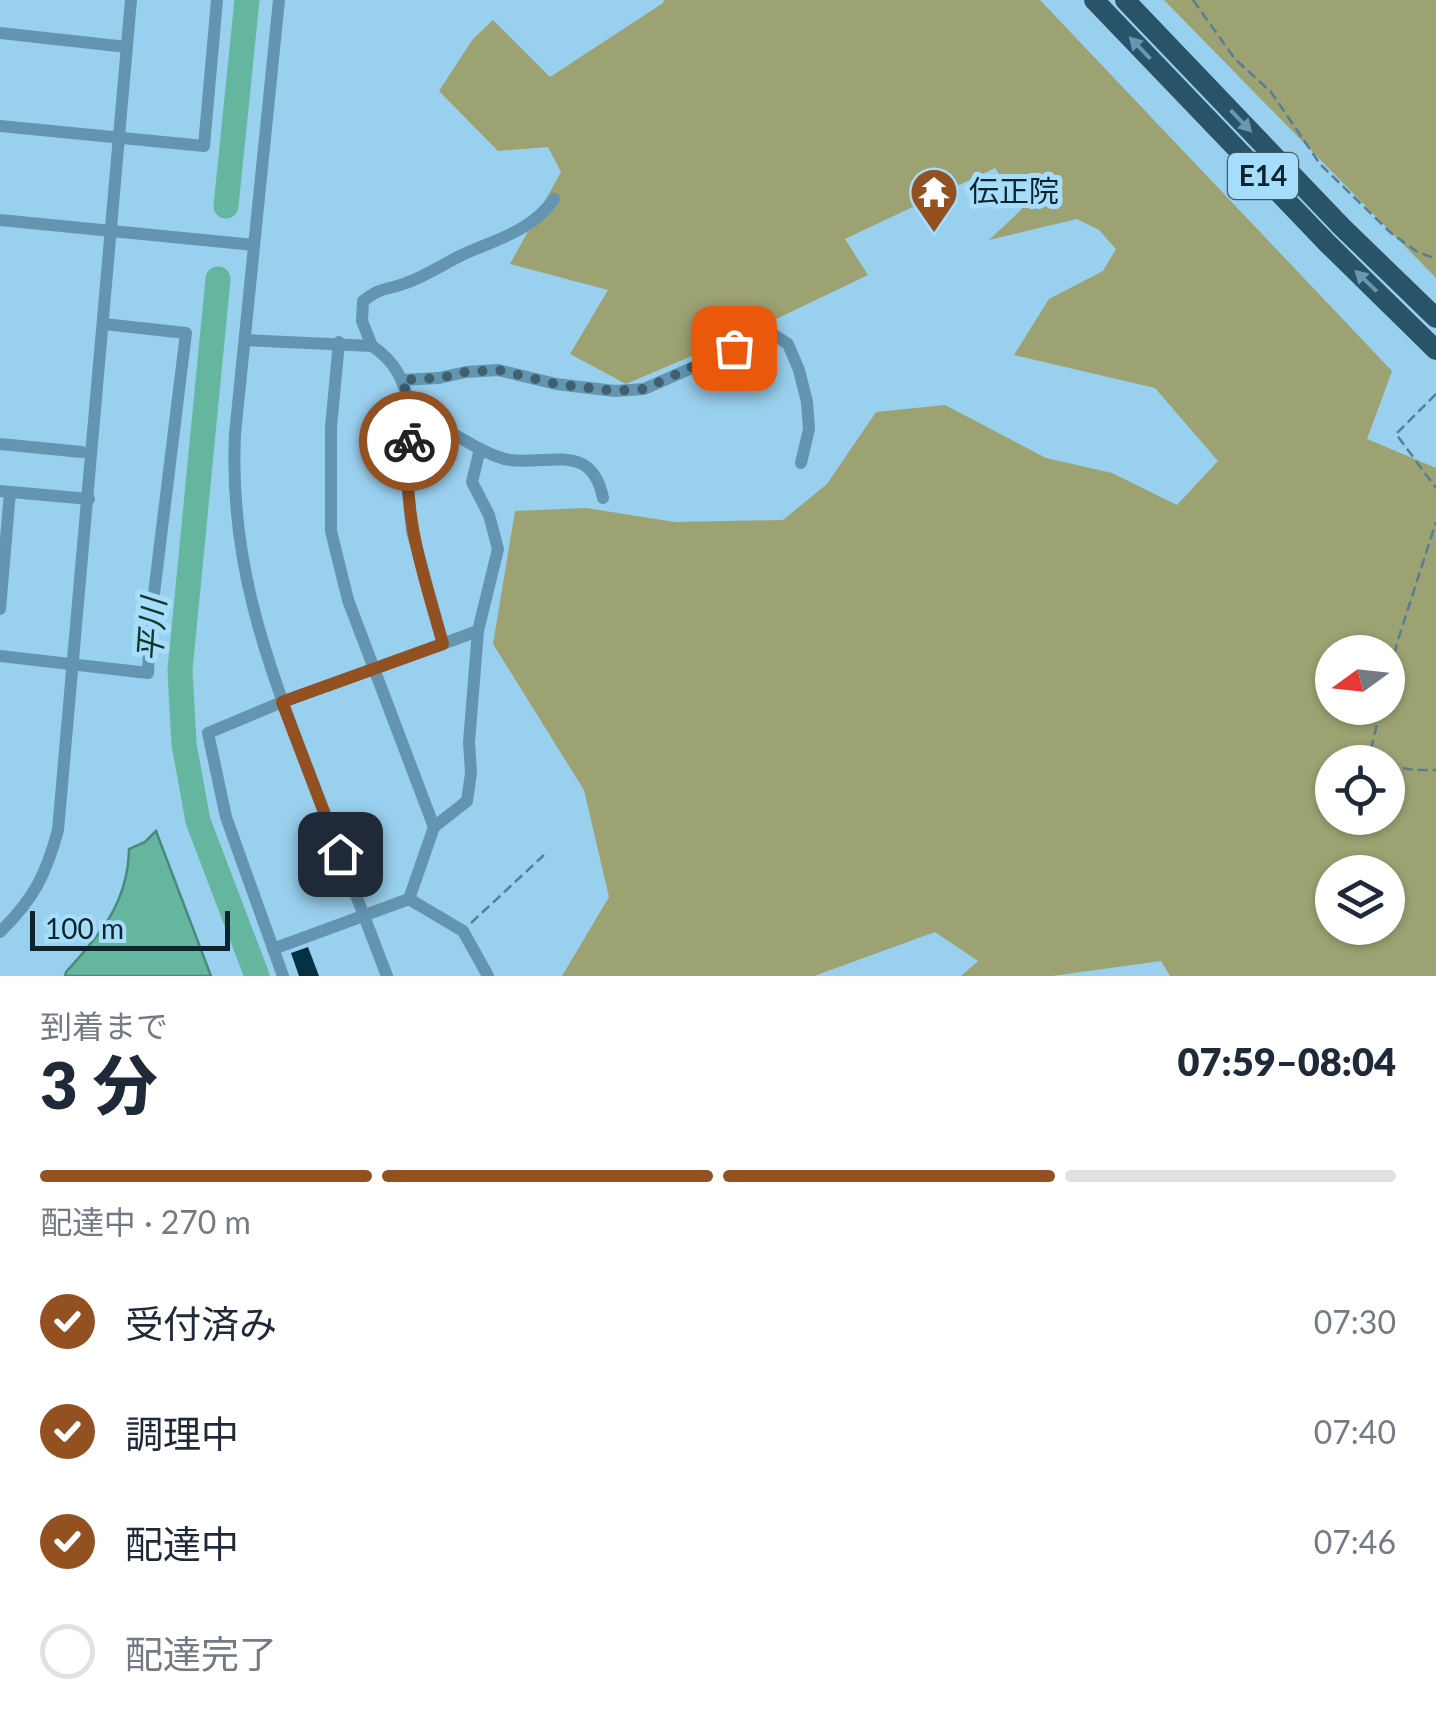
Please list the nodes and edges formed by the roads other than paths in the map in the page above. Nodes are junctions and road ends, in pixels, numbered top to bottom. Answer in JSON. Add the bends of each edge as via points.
{"nodes":[{"id":1,"x":131,"y":0,"type":"edge"},
{"id":2,"x":217,"y":0,"type":"edge"},
{"id":3,"x":279,"y":0,"type":"edge"},
{"id":4,"x":1094,"y":0,"type":"edge"},
{"id":5,"x":1125,"y":0,"type":"edge"},
{"id":6,"x":0,"y":33,"type":"edge"},
{"id":7,"x":127,"y":47,"type":"junction"},
{"id":8,"x":0,"y":126,"type":"edge"},
{"id":9,"x":120,"y":138,"type":"junction"},
{"id":10,"x":554,"y":199,"type":"dead end"},
{"id":11,"x":0,"y":220,"type":"edge"},
{"id":12,"x":112,"y":232,"type":"junction"},
{"id":13,"x":254,"y":245,"type":"junction"},
{"id":14,"x":1436,"y":318,"type":"edge"},
{"id":15,"x":104,"y":324,"type":"junction"},
{"id":16,"x":245,"y":340,"type":"junction"},
{"id":17,"x":339,"y":342,"type":"junction"},
{"id":18,"x":372,"y":346,"type":"junction"},
{"id":19,"x":1436,"y":350,"type":"edge"},
{"id":20,"x":402,"y":380,"type":"junction"},
{"id":21,"x":412,"y":411,"type":"junction"},
{"id":22,"x":0,"y":444,"type":"edge"},
{"id":23,"x":480,"y":449,"type":"junction"},
{"id":24,"x":82,"y":452,"type":"dead end"},
{"id":25,"x":801,"y":463,"type":"dead end"},
{"id":26,"x":5,"y":492,"type":"edge"},
{"id":27,"x":602,"y":498,"type":"dead end"},
{"id":28,"x":88,"y":500,"type":"junction"},
{"id":29,"x":0,"y":610,"type":"edge"},
{"id":30,"x":478,"y":631,"type":"junction"},
{"id":31,"x":443,"y":644,"type":"junction"},
{"id":32,"x":0,"y":656,"type":"edge"},
{"id":33,"x":73,"y":664,"type":"junction"},
{"id":34,"x":374,"y":668,"type":"junction"},
{"id":35,"x":282,"y":702,"type":"junction"},
{"id":36,"x":434,"y":827,"type":"junction"},
{"id":37,"x":409,"y":899,"type":"junction"},
{"id":38,"x":364,"y":915,"type":"junction"},
{"id":39,"x":0,"y":932,"type":"edge"},
{"id":40,"x":273,"y":948,"type":"junction"},
{"id":41,"x":283,"y":976,"type":"edge"},
{"id":42,"x":386,"y":976,"type":"edge"},
{"id":43,"x":488,"y":976,"type":"edge"}],
"edges":[{"from":1,"to":7,"type":"street"},
{"from":2,"to":9,"type":"street","via":[[204,146]]},
{"from":3,"to":13,"type":"street"},
{"from":19,"to":4,"type":"highway","number":"E14","one_way":true},
{"from":5,"to":14,"type":"highway","number":"E14","one_way":true},
{"from":6,"to":7,"type":"street"},
{"from":7,"to":9,"type":"street"},
{"from":8,"to":9,"type":"street"},
{"from":9,"to":12,"type":"street"},
{"from":10,"to":18,"type":"street","via":[[504,240],[363,301]]},
{"from":11,"to":12,"type":"street"},
{"from":12,"to":13,"type":"street"},
{"from":12,"to":15,"type":"street"},
{"from":13,"to":16,"type":"street"},
{"from":15,"to":28,"type":"street"},
{"from":15,"to":33,"type":"street","via":[[186,332],[148,673]]},
{"from":16,"to":17,"type":"street"},
{"from":16,"to":35,"type":"street","via":[[234,454],[238,541]]},
{"from":17,"to":18,"type":"street"},
{"from":17,"to":34,"type":"street","via":[[331,531]]},
{"from":18,"to":20,"type":"street","via":[[388,356]]},
{"from":20,"to":21,"type":"street"},
{"from":20,"to":25,"type":"street","via":[[498,370],[556,384],[644,389],[771,333],[788,344],[803,386],[809,429]]},
{"from":21,"to":23,"type":"street"},
{"from":21,"to":31,"type":"street","via":[[406,473],[412,531]]},
{"from":22,"to":24,"type":"street"},
{"from":23,"to":27,"type":"street","via":[[508,460],[577,460],[593,472]]},
{"from":23,"to":30,"type":"street","via":[[472,482],[498,548]]},
{"from":26,"to":28,"type":"street"},
{"from":26,"to":29,"type":"street"},
{"from":28,"to":33,"type":"street"},
{"from":30,"to":31,"type":"street"},
{"from":30,"to":36,"type":"street","via":[[467,801]]},
{"from":31,"to":34,"type":"street"},
{"from":32,"to":33,"type":"street"},
{"from":33,"to":39,"type":"street","via":[[58,830],[42,881]]},
{"from":34,"to":35,"type":"street"},
{"from":34,"to":36,"type":"street"},
{"from":35,"to":38,"type":"street"},
{"from":35,"to":40,"type":"street","via":[[208,732],[226,818]]},
{"from":36,"to":37,"type":"street"},
{"from":37,"to":38,"type":"street"},
{"from":37,"to":43,"type":"street","via":[[463,931]]},
{"from":38,"to":40,"type":"street"},
{"from":38,"to":42,"type":"street"},
{"from":40,"to":41,"type":"street"}]}
